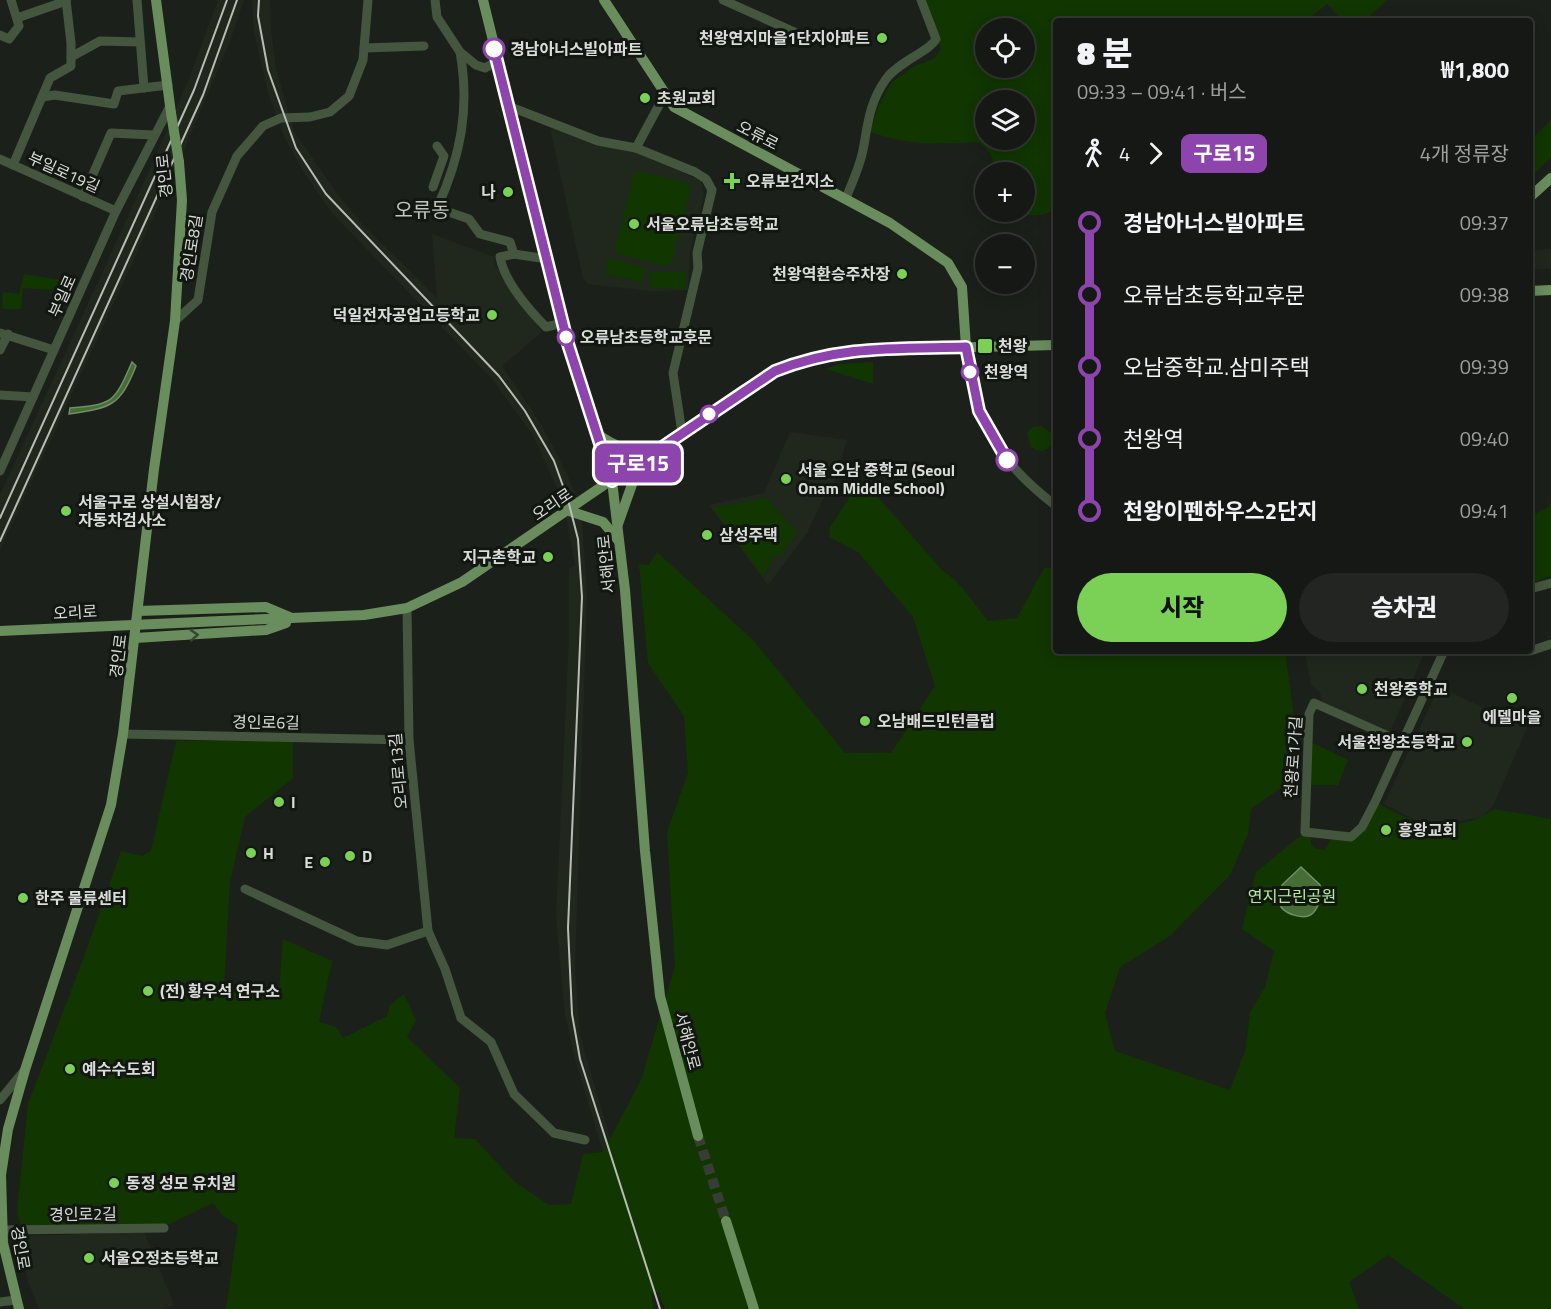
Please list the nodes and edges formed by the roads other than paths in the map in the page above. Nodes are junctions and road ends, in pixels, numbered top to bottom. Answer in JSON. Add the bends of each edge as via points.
{"nodes":[{"id":1,"x":11,"y":0,"type":"edge"},
{"id":2,"x":137,"y":0,"type":"edge"},
{"id":3,"x":156,"y":0,"type":"edge"},
{"id":4,"x":368,"y":0,"type":"edge"},
{"id":5,"x":435,"y":0,"type":"edge"},
{"id":6,"x":483,"y":0,"type":"edge"},
{"id":7,"x":604,"y":0,"type":"edge"},
{"id":8,"x":723,"y":0,"type":"edge"},
{"id":9,"x":921,"y":0,"type":"edge"},
{"id":10,"x":66,"y":1,"type":"edge"},
{"id":11,"x":16,"y":18,"type":"junction"},
{"id":12,"x":0,"y":35,"type":"edge"},
{"id":13,"x":801,"y":35,"type":"dead end"},
{"id":14,"x":140,"y":42,"type":"junction"},
{"id":15,"x":424,"y":46,"type":"dead end"},
{"id":16,"x":364,"y":48,"type":"junction"},
{"id":17,"x":494,"y":49,"type":"junction"},
{"id":18,"x":460,"y":51,"type":"junction"},
{"id":19,"x":71,"y":57,"type":"junction"},
{"id":20,"x":168,"y":85,"type":"junction"},
{"id":21,"x":144,"y":88,"type":"junction"},
{"id":22,"x":665,"y":94,"type":"junction"},
{"id":23,"x":42,"y":98,"type":"junction"},
{"id":24,"x":508,"y":106,"type":"junction"},
{"id":25,"x":171,"y":110,"type":"junction"},
{"id":26,"x":153,"y":135,"type":"junction"},
{"id":27,"x":437,"y":146,"type":"dead end"},
{"id":28,"x":636,"y":148,"type":"junction"},
{"id":29,"x":0,"y":159,"type":"edge"},
{"id":30,"x":14,"y":165,"type":"junction"},
{"id":31,"x":1551,"y":178,"type":"edge"},
{"id":32,"x":433,"y":187,"type":"dead end"},
{"id":33,"x":1533,"y":194,"type":"edge"},
{"id":34,"x":83,"y":197,"type":"junction"},
{"id":35,"x":846,"y":198,"type":"junction"},
{"id":36,"x":116,"y":211,"type":"junction"},
{"id":37,"x":514,"y":254,"type":"junction"},
{"id":38,"x":547,"y":259,"type":"junction"},
{"id":39,"x":1551,"y":290,"type":"edge"},
{"id":40,"x":1533,"y":291,"type":"edge"},
{"id":41,"x":175,"y":321,"type":"junction"},
{"id":42,"x":563,"y":323,"type":"junction"},
{"id":43,"x":4,"y":333,"type":"edge"},
{"id":44,"x":1053,"y":345,"type":"edge"},
{"id":45,"x":966,"y":347,"type":"junction"},
{"id":46,"x":0,"y":350,"type":"edge"},
{"id":47,"x":54,"y":350,"type":"junction"},
{"id":48,"x":0,"y":395,"type":"edge"},
{"id":49,"x":33,"y":397,"type":"junction"},
{"id":50,"x":596,"y":433,"type":"junction"},
{"id":51,"x":682,"y":434,"type":"junction"},
{"id":52,"x":656,"y":451,"type":"junction"},
{"id":53,"x":640,"y":462,"type":"junction"},
{"id":54,"x":0,"y":471,"type":"edge"},
{"id":55,"x":612,"y":481,"type":"junction"},
{"id":56,"x":1053,"y":503,"type":"edge"},
{"id":57,"x":569,"y":511,"type":"junction"},
{"id":58,"x":617,"y":527,"type":"junction"},
{"id":59,"x":619,"y":540,"type":"junction"},
{"id":60,"x":1551,"y":583,"type":"edge"},
{"id":61,"x":1533,"y":588,"type":"edge"},
{"id":62,"x":407,"y":608,"type":"junction"},
{"id":63,"x":138,"y":611,"type":"junction"},
{"id":64,"x":295,"y":619,"type":"junction"},
{"id":65,"x":0,"y":631,"type":"edge"},
{"id":66,"x":135,"y":638,"type":"junction"},
{"id":67,"x":1551,"y":644,"type":"edge"},
{"id":68,"x":1533,"y":650,"type":"edge"},
{"id":69,"x":1443,"y":654,"type":"edge"},
{"id":70,"x":123,"y":734,"type":"junction"},
{"id":71,"x":409,"y":740,"type":"junction"},
{"id":72,"x":1402,"y":742,"type":"junction"},
{"id":73,"x":245,"y":889,"type":"dead end"},
{"id":74,"x":428,"y":931,"type":"junction"},
{"id":75,"x":25,"y":1070,"type":"junction"},
{"id":76,"x":0,"y":1100,"type":"edge"},
{"id":77,"x":698,"y":1136,"type":"tunnel mouth"},
{"id":78,"x":585,"y":1140,"type":"dead end"},
{"id":79,"x":1,"y":1175,"type":"edge"},
{"id":80,"x":726,"y":1221,"type":"tunnel mouth"},
{"id":81,"x":164,"y":1228,"type":"dead end"},
{"id":82,"x":2,"y":1230,"type":"junction"},
{"id":83,"x":0,"y":1302,"type":"edge"},
{"id":84,"x":18,"y":1304,"type":"edge"},
{"id":85,"x":754,"y":1309,"type":"edge"}],
"edges":[{"from":1,"to":11,"type":"street"},
{"from":2,"to":14,"type":"street"},
{"from":3,"to":20,"type":"main road","name":"경인로"},
{"from":4,"to":16,"type":"street","name":"경인로8길"},
{"from":5,"to":18,"type":"street","via":[[437,16]]},
{"from":6,"to":17,"type":"main road","name":"서해안로"},
{"from":7,"to":22,"type":"main road","name":"오류로"},
{"from":8,"to":13,"type":"street"},
{"from":9,"to":35,"type":"street","via":[[936,39],[886,79],[870,111],[861,156]]},
{"from":10,"to":11,"type":"street"},
{"from":10,"to":19,"type":"street"},
{"from":11,"to":12,"type":"street","via":[[19,26],[9,39]]},
{"from":14,"to":19,"type":"street","via":[[100,40]]},
{"from":14,"to":21,"type":"street"},
{"from":15,"to":16,"type":"street"},
{"from":16,"to":41,"type":"street","name":"경인로8길","via":[[349,96],[330,112],[281,118],[263,126],[237,156],[212,212],[198,300]]},
{"from":17,"to":18,"type":"street","via":[[494,63],[485,68]]},
{"from":17,"to":24,"type":"main road","name":"서해안로"},
{"from":18,"to":37,"type":"street","via":[[463,135],[437,208],[469,219],[480,234],[510,242]]},
{"from":19,"to":23,"type":"street","via":[[71,66],[50,78]]},
{"from":20,"to":21,"type":"street"},
{"from":20,"to":25,"type":"main road","name":"경인로"},
{"from":21,"to":23,"type":"street","via":[[118,91],[114,104],[56,95]]},
{"from":22,"to":28,"type":"street"},
{"from":22,"to":35,"type":"main road","name":"오류로","via":[[675,107],[698,121]]},
{"from":23,"to":30,"type":"street"},
{"from":24,"to":28,"type":"street","via":[[598,141]]},
{"from":24,"to":38,"type":"main road","name":"서해안로"},
{"from":25,"to":26,"type":"street","name":"부일로"},
{"from":25,"to":41,"type":"main road","name":"경인로","bridge":true,"via":[[182,200]]},
{"from":26,"to":34,"type":"street","via":[[111,134]]},
{"from":26,"to":36,"type":"street","name":"부일로"},
{"from":27,"to":32,"type":"street","via":[[444,156]]},
{"from":28,"to":51,"type":"street","via":[[695,172],[705,178],[712,190],[673,374]]},
{"from":29,"to":30,"type":"street","name":"부일로19길"},
{"from":30,"to":34,"type":"street","name":"부일로19길"},
{"from":31,"to":33,"type":"main road"},
{"from":34,"to":36,"type":"street","name":"부일로19길"},
{"from":35,"to":45,"type":"main road","name":"오류로","via":[[916,240],[953,268],[962,287]]},
{"from":36,"to":47,"type":"street","name":"부일로"},
{"from":37,"to":38,"type":"street"},
{"from":37,"to":42,"type":"street","via":[[501,257],[502,268],[534,315],[546,327]]},
{"from":38,"to":42,"type":"main road","name":"서해안로"},
{"from":39,"to":40,"type":"main road"},
{"from":41,"to":63,"type":"main road","name":"경인로"},
{"from":42,"to":50,"type":"main road","name":"서해안로"},
{"from":43,"to":46,"type":"street"},
{"from":43,"to":47,"type":"street"},
{"from":44,"to":45,"type":"main road","name":"오리로"},
{"from":45,"to":51,"type":"main road","name":"오리로","via":[[857,350],[804,360],[775,371]]},
{"from":45,"to":56,"type":"street","via":[[986,427],[1013,467]]},
{"from":47,"to":49,"type":"street","name":"부일로"},
{"from":48,"to":49,"type":"street"},
{"from":49,"to":54,"type":"street","name":"부일로"},
{"from":50,"to":52,"type":"main road","via":[[628,451]]},
{"from":50,"to":55,"type":"main road","name":"서해안로"},
{"from":51,"to":52,"type":"main road","name":"오리로"},
{"from":52,"to":53,"type":"main road","name":"오리로"},
{"from":53,"to":55,"type":"main road","name":"오리로"},
{"from":53,"to":58,"type":"main road"},
{"from":55,"to":57,"type":"main road","name":"오리로"},
{"from":55,"to":58,"type":"main road","name":"서해안로"},
{"from":57,"to":59,"type":"main road","via":[[603,522]]},
{"from":57,"to":62,"type":"main road","name":"오리로","via":[[462,582]]},
{"from":58,"to":59,"type":"main road","name":"서해안로"},
{"from":59,"to":77,"type":"main road","name":"서해안로","via":[[660,996]]},
{"from":60,"to":61,"type":"street"},
{"from":62,"to":64,"type":"main road","name":"오리로"},
{"from":62,"to":71,"type":"street","name":"오리로13길"},
{"from":63,"to":64,"type":"main road","name":"오리로","via":[[266,607]]},
{"from":63,"to":66,"type":"main road","name":"경인로"},
{"from":64,"to":65,"type":"main road","name":"오리로","bridge":true},
{"from":66,"to":64,"type":"main road","name":"오리로","one_way":true,"via":[[266,630]]},
{"from":66,"to":70,"type":"main road","name":"경인로"},
{"from":67,"to":68,"type":"street"},
{"from":69,"to":72,"type":"street"},
{"from":70,"to":71,"type":"street","name":"경인로6길"},
{"from":70,"to":75,"type":"main road","name":"경인로","via":[[111,805]]},
{"from":71,"to":74,"type":"street","name":"오리로13길"},
{"from":72,"to":72,"type":"street","name":"천왕로1가길","via":[[1362,827],[1351,837],[1305,832],[1309,714],[1314,703]]},
{"from":73,"to":74,"type":"street","via":[[357,942],[387,945]]},
{"from":74,"to":78,"type":"street","name":"오리로13길","via":[[460,1018],[491,1042],[514,1094],[554,1133]]},
{"from":75,"to":76,"type":"street"},
{"from":75,"to":79,"type":"main road","name":"경인로","via":[[8,1129]]},
{"from":79,"to":82,"type":"main road","name":"경인로"},
{"from":80,"to":85,"type":"main road"},
{"from":81,"to":82,"type":"street","name":"경인로2길"},
{"from":82,"to":84,"type":"main road","name":"경인로"},
{"from":83,"to":84,"type":"street","name":"경인로"}]}
